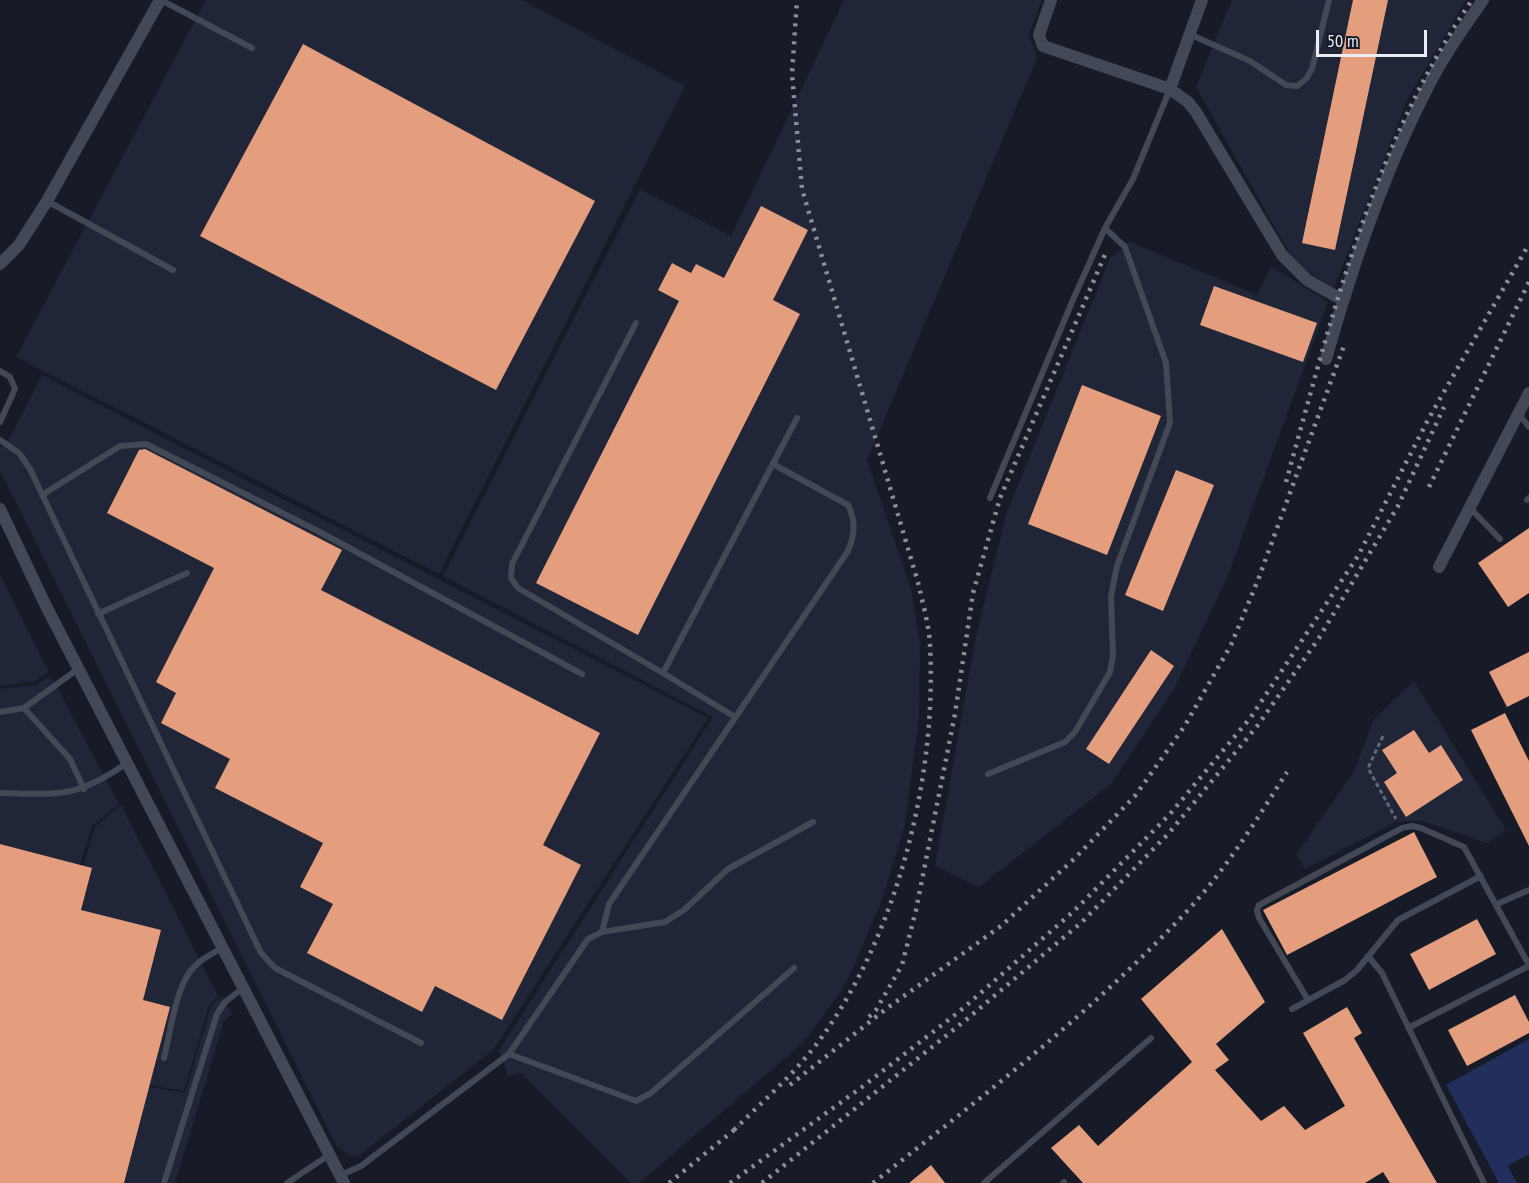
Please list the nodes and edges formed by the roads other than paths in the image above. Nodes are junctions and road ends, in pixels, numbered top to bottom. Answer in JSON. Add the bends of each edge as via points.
{"nodes":[{"id":1,"x":160,"y":0,"type":"edge"},
{"id":2,"x":1051,"y":0,"type":"edge"},
{"id":3,"x":1202,"y":0,"type":"edge"},
{"id":4,"x":1329,"y":0,"type":"edge"},
{"id":5,"x":1483,"y":0,"type":"edge"},
{"id":6,"x":1189,"y":34,"type":"junction"},
{"id":7,"x":252,"y":48,"type":"dead end"},
{"id":8,"x":1170,"y":89,"type":"junction"},
{"id":9,"x":46,"y":201,"type":"junction"},
{"id":10,"x":1106,"y":228,"type":"junction"},
{"id":11,"x":0,"y":264,"type":"edge"},
{"id":12,"x":173,"y":270,"type":"dead end"},
{"id":13,"x":1342,"y":300,"type":"junction"},
{"id":14,"x":636,"y":323,"type":"dead end"},
{"id":15,"x":1326,"y":359,"type":"dead end"},
{"id":16,"x":0,"y":371,"type":"edge"},
{"id":17,"x":1529,"y":393,"type":"edge"},
{"id":18,"x":1519,"y":413,"type":"junction"},
{"id":19,"x":797,"y":418,"type":"dead end"},
{"id":20,"x":0,"y":422,"type":"edge"},
{"id":21,"x":1529,"y":427,"type":"edge"},
{"id":22,"x":0,"y":440,"type":"edge"},
{"id":23,"x":773,"y":464,"type":"junction"},
{"id":24,"x":42,"y":495,"type":"junction"},
{"id":25,"x":990,"y":498,"type":"dead end"},
{"id":26,"x":1470,"y":508,"type":"junction"},
{"id":27,"x":0,"y":509,"type":"edge"},
{"id":28,"x":1500,"y":539,"type":"dead end"},
{"id":29,"x":1439,"y":567,"type":"dead end"},
{"id":30,"x":186,"y":573,"type":"dead end"},
{"id":31,"x":99,"y":614,"type":"junction"},
{"id":32,"x":79,"y":669,"type":"junction"},
{"id":33,"x":582,"y":674,"type":"dead end"},
{"id":34,"x":663,"y":674,"type":"junction"},
{"id":35,"x":24,"y":708,"type":"junction"},
{"id":36,"x":0,"y":712,"type":"edge"},
{"id":37,"x":735,"y":717,"type":"junction"},
{"id":38,"x":127,"y":762,"type":"junction"},
{"id":39,"x":988,"y":774,"type":"dead end"},
{"id":40,"x":84,"y":789,"type":"junction"},
{"id":41,"x":0,"y":793,"type":"edge"},
{"id":42,"x":813,"y":822,"type":"dead end"},
{"id":43,"x":1481,"y":876,"type":"junction"},
{"id":44,"x":1529,"y":890,"type":"edge"},
{"id":45,"x":1497,"y":904,"type":"junction"},
{"id":46,"x":602,"y":932,"type":"junction"},
{"id":47,"x":223,"y":947,"type":"junction"},
{"id":48,"x":1368,"y":956,"type":"junction"},
{"id":49,"x":1529,"y":965,"type":"edge"},
{"id":50,"x":794,"y":968,"type":"dead end"},
{"id":51,"x":244,"y":988,"type":"junction"},
{"id":52,"x":1308,"y":1000,"type":"junction"},
{"id":53,"x":1292,"y":1009,"type":"dead end"},
{"id":54,"x":1408,"y":1028,"type":"junction"},
{"id":55,"x":1151,"y":1038,"type":"dead end"},
{"id":56,"x":421,"y":1043,"type":"dead end"},
{"id":57,"x":509,"y":1054,"type":"junction"},
{"id":58,"x":164,"y":1058,"type":"dead end"},
{"id":59,"x":330,"y":1154,"type":"junction"},
{"id":60,"x":342,"y":1179,"type":"edge"},
{"id":61,"x":164,"y":1183,"type":"edge"},
{"id":62,"x":287,"y":1183,"type":"edge"},
{"id":63,"x":984,"y":1183,"type":"edge"},
{"id":64,"x":1484,"y":1183,"type":"edge"}],
"edges":[{"from":1,"to":7,"type":"lane"},
{"from":1,"to":9,"type":"street"},
{"from":2,"to":8,"type":"street","via":[[1039,35],[1043,46]]},
{"from":3,"to":6,"type":"street"},
{"from":4,"to":6,"type":"lane","via":[[1312,69],[1297,86],[1286,85],[1250,61]]},
{"from":5,"to":13,"type":"street","via":[[1426,89]]},
{"from":6,"to":8,"type":"street"},
{"from":8,"to":10,"type":"lane","via":[[1133,179]]},
{"from":8,"to":13,"type":"street","via":[[1196,112],[1270,237],[1294,270]]},
{"from":9,"to":11,"type":"street","via":[[19,245]]},
{"from":9,"to":12,"type":"lane"},
{"from":10,"to":25,"type":"lane"},
{"from":10,"to":39,"type":"lane","via":[[1125,247],[1166,363],[1170,423],[1117,566],[1111,596],[1110,672],[1075,732],[1065,742]]},
{"from":13,"to":15,"type":"street"},
{"from":14,"to":34,"type":"lane","via":[[512,564],[511,578],[518,588]]},
{"from":16,"to":20,"type":"lane","via":[[10,377],[15,389]]},
{"from":17,"to":18,"type":"street"},
{"from":18,"to":21,"type":"lane"},
{"from":18,"to":26,"type":"street"},
{"from":19,"to":23,"type":"lane"},
{"from":22,"to":24,"type":"lane","via":[[19,453]]},
{"from":23,"to":34,"type":"lane"},
{"from":23,"to":37,"type":"lane","via":[[848,505],[854,516],[854,536],[848,551]]},
{"from":24,"to":31,"type":"lane"},
{"from":24,"to":33,"type":"lane","via":[[120,446],[146,444],[316,530]]},
{"from":26,"to":28,"type":"lane"},
{"from":26,"to":29,"type":"street"},
{"from":27,"to":32,"type":"street"},
{"from":30,"to":31,"type":"lane"},
{"from":31,"to":56,"type":"lane","via":[[261,953],[275,968]]},
{"from":32,"to":35,"type":"lane"},
{"from":32,"to":38,"type":"street"},
{"from":34,"to":37,"type":"lane"},
{"from":35,"to":36,"type":"lane"},
{"from":35,"to":40,"type":"lane","via":[[70,759]]},
{"from":37,"to":46,"type":"lane","via":[[609,904]]},
{"from":38,"to":40,"type":"lane"},
{"from":38,"to":47,"type":"street"},
{"from":40,"to":41,"type":"lane","via":[[67,794]]},
{"from":42,"to":46,"type":"lane","via":[[728,869],[684,910],[665,922]]},
{"from":43,"to":45,"type":"lane"},
{"from":43,"to":48,"type":"lane","via":[[1398,920]]},
{"from":43,"to":52,"type":"lane","via":[[1464,847],[1412,826],[1259,905],[1259,918]]},
{"from":44,"to":45,"type":"lane"},
{"from":45,"to":49,"type":"lane"},
{"from":46,"to":57,"type":"lane","via":[[588,939]]},
{"from":47,"to":51,"type":"street"},
{"from":47,"to":58,"type":"lane","via":[[189,972]]},
{"from":48,"to":52,"type":"lane","via":[[1345,980]]},
{"from":48,"to":54,"type":"lane","via":[[1382,973]]},
{"from":49,"to":54,"type":"lane"},
{"from":50,"to":57,"type":"lane","via":[[651,1093],[636,1101]]},
{"from":51,"to":59,"type":"street"},
{"from":51,"to":61,"type":"lane","via":[[225,1002],[217,1014]]},
{"from":52,"to":53,"type":"lane"},
{"from":54,"to":64,"type":"lane"},
{"from":55,"to":63,"type":"lane"},
{"from":57,"to":60,"type":"lane"},
{"from":59,"to":60,"type":"street"},
{"from":59,"to":62,"type":"lane"}]}
